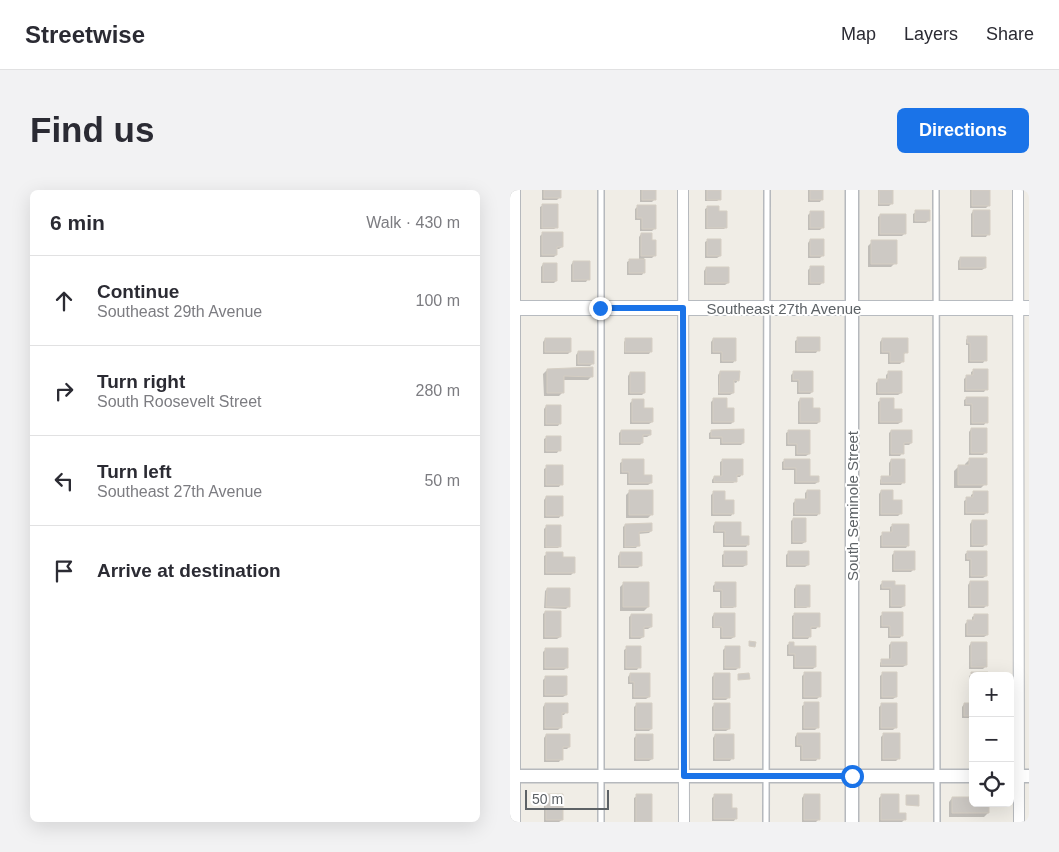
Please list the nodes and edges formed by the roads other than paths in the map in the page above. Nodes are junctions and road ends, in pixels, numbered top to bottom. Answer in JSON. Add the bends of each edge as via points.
{"nodes":[{"id":1,"x":515,"y":190,"type":"edge"},
{"id":2,"x":601,"y":190,"type":"edge"},
{"id":3,"x":683,"y":190,"type":"edge"},
{"id":4,"x":766,"y":190,"type":"edge"},
{"id":5,"x":852,"y":190,"type":"edge"},
{"id":6,"x":936,"y":190,"type":"edge"},
{"id":7,"x":1018,"y":190,"type":"edge"},
{"id":8,"x":512,"y":308,"type":"edge"},
{"id":9,"x":600,"y":308,"type":"junction"},
{"id":10,"x":683,"y":308,"type":"junction"},
{"id":11,"x":766,"y":308,"type":"junction"},
{"id":12,"x":852,"y":308,"type":"junction"},
{"id":13,"x":936,"y":308,"type":"junction"},
{"id":14,"x":1024,"y":308,"type":"edge"},
{"id":15,"x":513,"y":776,"type":"edge"},
{"id":16,"x":601,"y":776,"type":"junction"},
{"id":17,"x":684,"y":776,"type":"junction"},
{"id":18,"x":766,"y":776,"type":"junction"},
{"id":19,"x":852,"y":776,"type":"junction"},
{"id":20,"x":937,"y":776,"type":"junction"},
{"id":21,"x":969,"y":776,"type":"edge"},
{"id":22,"x":1019,"y":776,"type":"edge"},
{"id":23,"x":515,"y":822,"type":"edge"},
{"id":24,"x":601,"y":822,"type":"edge"},
{"id":25,"x":684,"y":822,"type":"edge"},
{"id":26,"x":766,"y":822,"type":"edge"},
{"id":27,"x":852,"y":822,"type":"edge"},
{"id":28,"x":937,"y":822,"type":"edge"},
{"id":29,"x":1019,"y":822,"type":"edge"}],
"edges":[{"from":1,"to":8,"type":"street"},
{"from":2,"to":9,"type":"lane"},
{"from":3,"to":10,"type":"street"},
{"from":4,"to":11,"type":"lane"},
{"from":5,"to":12,"type":"street","name":"South Seminole Street"},
{"from":6,"to":13,"type":"lane"},
{"from":7,"to":14,"type":"street"},
{"from":8,"to":9,"type":"main road","name":"Southeast 27th Avenue"},
{"from":8,"to":15,"type":"street"},
{"from":9,"to":10,"type":"main road","name":"Southeast 27th Avenue"},
{"from":9,"to":16,"type":"lane"},
{"from":10,"to":11,"type":"main road","name":"Southeast 27th Avenue"},
{"from":10,"to":17,"type":"street"},
{"from":11,"to":12,"type":"main road","name":"Southeast 27th Avenue"},
{"from":11,"to":18,"type":"lane"},
{"from":12,"to":13,"type":"main road","name":"Southeast 27th Avenue"},
{"from":12,"to":19,"type":"street","name":"South Seminole Street"},
{"from":13,"to":14,"type":"main road","name":"Southeast 27th Avenue"},
{"from":13,"to":20,"type":"lane"},
{"from":14,"to":22,"type":"street"},
{"from":15,"to":16,"type":"street"},
{"from":15,"to":23,"type":"street"},
{"from":16,"to":17,"type":"street"},
{"from":16,"to":24,"type":"lane"},
{"from":17,"to":18,"type":"street"},
{"from":17,"to":25,"type":"street"},
{"from":18,"to":19,"type":"street"},
{"from":18,"to":26,"type":"lane"},
{"from":19,"to":20,"type":"street"},
{"from":19,"to":27,"type":"street","name":"South Seminole Street"},
{"from":20,"to":21,"type":"street"},
{"from":20,"to":28,"type":"lane"},
{"from":22,"to":29,"type":"street"}]}
